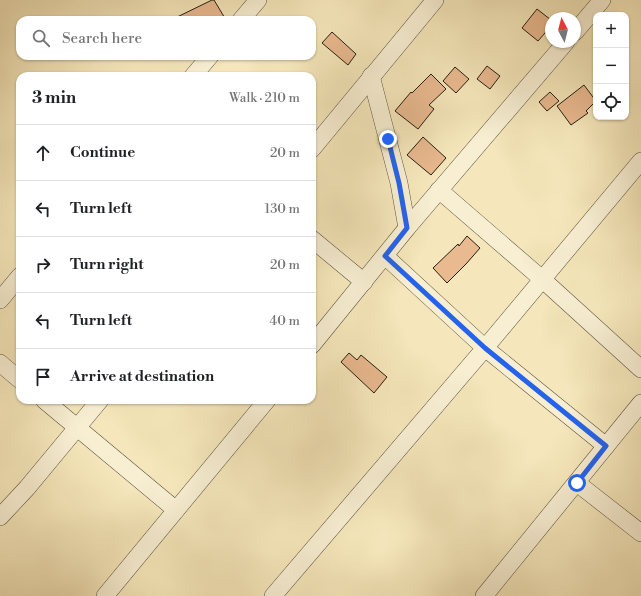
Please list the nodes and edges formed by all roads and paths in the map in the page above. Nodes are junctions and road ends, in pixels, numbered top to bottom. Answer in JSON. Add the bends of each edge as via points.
{"nodes":[{"id":1,"x":258,"y":0,"type":"edge"},
{"id":2,"x":435,"y":0,"type":"edge"},
{"id":3,"x":602,"y":0,"type":"edge"},
{"id":4,"x":244,"y":16,"type":"edge"},
{"id":5,"x":581,"y":25,"type":"edge"},
{"id":6,"x":561,"y":48,"type":"edge"},
{"id":7,"x":207,"y":60,"type":"edge"},
{"id":8,"x":196,"y":72,"type":"edge"},
{"id":9,"x":371,"y":76,"type":"junction"},
{"id":10,"x":316,"y":144,"type":"edge"},
{"id":11,"x":641,"y":162,"type":"edge"},
{"id":12,"x":439,"y":190,"type":"junction"},
{"id":13,"x":407,"y":228,"type":"junction"},
{"id":14,"x":316,"y":242,"type":"edge"},
{"id":15,"x":385,"y":256,"type":"junction"},
{"id":16,"x":542,"y":279,"type":"junction"},
{"id":17,"x":364,"y":282,"type":"junction"},
{"id":18,"x":16,"y":284,"type":"edge"},
{"id":19,"x":0,"y":300,"type":"edge"},
{"id":20,"x":316,"y":340,"type":"edge"},
{"id":21,"x":485,"y":348,"type":"junction"},
{"id":22,"x":0,"y":363,"type":"edge"},
{"id":23,"x":641,"y":369,"type":"edge"},
{"id":24,"x":16,"y":377,"type":"edge"},
{"id":25,"x":641,"y":403,"type":"edge"},
{"id":26,"x":49,"y":404,"type":"edge"},
{"id":27,"x":97,"y":404,"type":"edge"},
{"id":28,"x":264,"y":404,"type":"edge"},
{"id":29,"x":77,"y":428,"type":"junction"},
{"id":30,"x":606,"y":446,"type":"junction"},
{"id":31,"x":577,"y":483,"type":"junction"},
{"id":32,"x":176,"y":510,"type":"junction"},
{"id":33,"x":0,"y":517,"type":"edge"},
{"id":34,"x":641,"y":533,"type":"edge"},
{"id":35,"x":278,"y":594,"type":"edge"},
{"id":36,"x":105,"y":596,"type":"edge"},
{"id":37,"x":484,"y":596,"type":"edge"}],
"edges":[{"from":1,"to":4,"type":"street"},
{"from":2,"to":9,"type":"street"},
{"from":3,"to":5,"type":"street"},
{"from":6,"to":12,"type":"street"},
{"from":7,"to":8,"type":"street"},
{"from":9,"to":10,"type":"street"},
{"from":9,"to":13,"type":"street","via":[[399,183]]},
{"from":11,"to":16,"type":"street"},
{"from":12,"to":13,"type":"street"},
{"from":12,"to":16,"type":"street"},
{"from":13,"to":15,"type":"street"},
{"from":14,"to":17,"type":"street"},
{"from":15,"to":17,"type":"street"},
{"from":15,"to":21,"type":"street"},
{"from":16,"to":21,"type":"street"},
{"from":16,"to":23,"type":"street"},
{"from":17,"to":20,"type":"street"},
{"from":18,"to":19,"type":"street"},
{"from":21,"to":30,"type":"street"},
{"from":21,"to":35,"type":"street"},
{"from":22,"to":24,"type":"street"},
{"from":25,"to":30,"type":"street"},
{"from":26,"to":29,"type":"street"},
{"from":27,"to":29,"type":"street"},
{"from":28,"to":32,"type":"street"},
{"from":29,"to":32,"type":"street"},
{"from":29,"to":33,"type":"street"},
{"from":30,"to":31,"type":"street"},
{"from":31,"to":34,"type":"street"},
{"from":31,"to":37,"type":"street"},
{"from":32,"to":36,"type":"street"}]}
